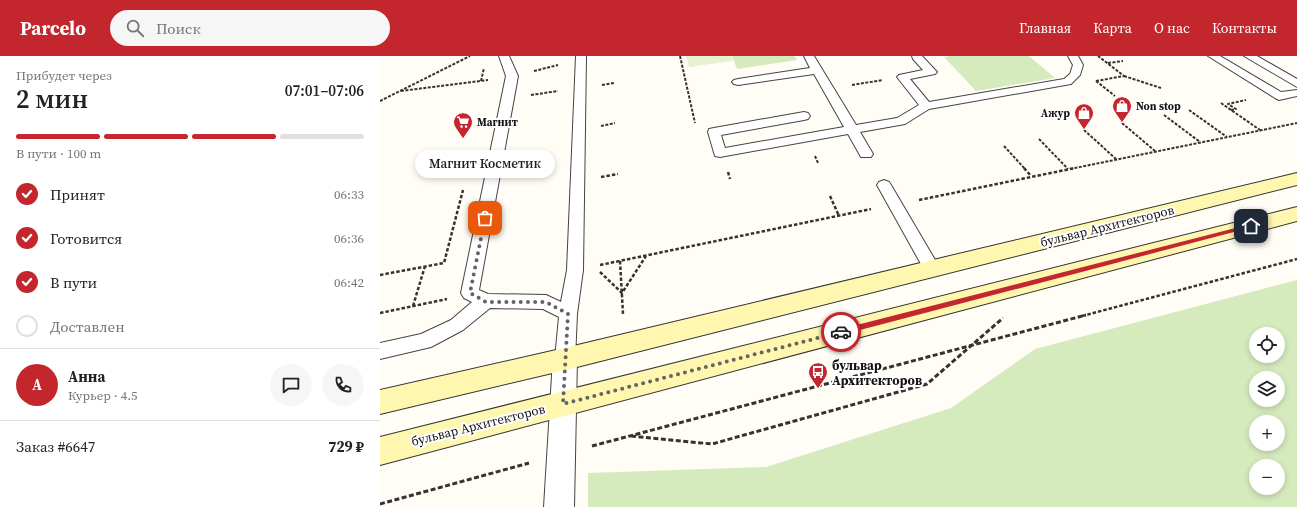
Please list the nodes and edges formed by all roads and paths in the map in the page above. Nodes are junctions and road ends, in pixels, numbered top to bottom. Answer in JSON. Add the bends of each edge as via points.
{"nodes":[{"id":1,"x":470,"y":56,"type":"edge"},
{"id":2,"x":504,"y":56,"type":"edge"},
{"id":3,"x":581,"y":56,"type":"edge"},
{"id":4,"x":680,"y":56,"type":"edge"},
{"id":5,"x":810,"y":56,"type":"edge"},
{"id":6,"x":923,"y":56,"type":"edge"},
{"id":7,"x":1073,"y":56,"type":"edge"},
{"id":8,"x":1213,"y":56,"type":"edge"},
{"id":9,"x":1249,"y":56,"type":"edge"},
{"id":10,"x":1123,"y":61,"type":"dead end"},
{"id":11,"x":1108,"y":64,"type":"dead end"},
{"id":12,"x":818,"y":70,"type":"junction"},
{"id":13,"x":1124,"y":76,"type":"dead end"},
{"id":14,"x":903,"y":77,"type":"junction"},
{"id":15,"x":1096,"y":81,"type":"dead end"},
{"id":16,"x":738,"y":82,"type":"dead end"},
{"id":17,"x":614,"y":83,"type":"dead end"},
{"id":18,"x":1297,"y":84,"type":"edge"},
{"id":19,"x":600,"y":85,"type":"dead end"},
{"id":20,"x":851,"y":85,"type":"dead end"},
{"id":21,"x":580,"y":88,"type":"junction"},
{"id":22,"x":1161,"y":88,"type":"dead end"},
{"id":23,"x":1297,"y":93,"type":"edge"},
{"id":24,"x":1115,"y":96,"type":"dead end"},
{"id":25,"x":508,"y":98,"type":"junction"},
{"id":26,"x":380,"y":101,"type":"edge"},
{"id":27,"x":1221,"y":104,"type":"dead end"},
{"id":28,"x":926,"y":106,"type":"junction"},
{"id":29,"x":1189,"y":110,"type":"dead end"},
{"id":30,"x":1164,"y":115,"type":"dead end"},
{"id":31,"x":804,"y":116,"type":"dead end"},
{"id":32,"x":616,"y":123,"type":"dead end"},
{"id":33,"x":1122,"y":123,"type":"dead end"},
{"id":34,"x":1297,"y":123,"type":"edge"},
{"id":35,"x":696,"y":124,"type":"dead end"},
{"id":36,"x":600,"y":126,"type":"dead end"},
{"id":37,"x":852,"y":130,"type":"junction"},
{"id":38,"x":1084,"y":130,"type":"dead end"},
{"id":39,"x":1261,"y":130,"type":"junction"},
{"id":40,"x":1227,"y":137,"type":"junction"},
{"id":41,"x":1039,"y":139,"type":"dead end"},
{"id":42,"x":1200,"y":142,"type":"junction"},
{"id":43,"x":1004,"y":146,"type":"dead end"},
{"id":44,"x":1156,"y":152,"type":"junction"},
{"id":45,"x":866,"y":154,"type":"dead end"},
{"id":46,"x":1116,"y":159,"type":"junction"},
{"id":47,"x":1069,"y":169,"type":"junction"},
{"id":48,"x":618,"y":174,"type":"dead end"},
{"id":49,"x":600,"y":177,"type":"dead end"},
{"id":50,"x":1031,"y":177,"type":"junction"},
{"id":51,"x":1297,"y":179,"type":"edge"},
{"id":52,"x":884,"y":185,"type":"dead end"},
{"id":53,"x":830,"y":196,"type":"dead end"},
{"id":54,"x":895,"y":205,"type":"junction"},
{"id":55,"x":1297,"y":214,"type":"edge"},
{"id":56,"x":839,"y":216,"type":"junction"},
{"id":57,"x":453,"y":227,"type":"dead end"},
{"id":58,"x":646,"y":256,"type":"junction"},
{"id":59,"x":1297,"y":258,"type":"edge"},
{"id":60,"x":620,"y":261,"type":"junction"},
{"id":61,"x":425,"y":266,"type":"junction"},
{"id":62,"x":594,"y":266,"type":"junction"},
{"id":63,"x":932,"y":269,"type":"junction"},
{"id":64,"x":575,"y":270,"type":"junction"},
{"id":65,"x":380,"y":275,"type":"edge"},
{"id":66,"x":622,"y":293,"type":"junction"},
{"id":67,"x":486,"y":302,"type":"junction"},
{"id":68,"x":413,"y":306,"type":"dead end"},
{"id":69,"x":568,"y":314,"type":"junction"},
{"id":70,"x":623,"y":314,"type":"dead end"},
{"id":71,"x":1007,"y":315,"type":"dead end"},
{"id":72,"x":972,"y":345,"type":"junction"},
{"id":73,"x":380,"y":351,"type":"edge"},
{"id":74,"x":565,"y":359,"type":"junction"},
{"id":75,"x":380,"y":402,"type":"edge"},
{"id":76,"x":563,"y":404,"type":"junction"},
{"id":77,"x":629,"y":436,"type":"junction"},
{"id":78,"x":380,"y":451,"type":"edge"},
{"id":79,"x":561,"y":454,"type":"junction"},
{"id":80,"x":380,"y":504,"type":"edge"},
{"id":81,"x":559,"y":507,"type":"edge"}],
"edges":[{"from":1,"to":26,"type":"path"},
{"from":2,"to":25,"type":"lane","via":[[512,76]]},
{"from":3,"to":21,"type":"lane"},
{"from":4,"to":35,"type":"path"},
{"from":5,"to":12,"type":"lane"},
{"from":6,"to":14,"type":"lane","via":[[917,57],[931,72]]},
{"from":7,"to":28,"type":"lane","via":[[1078,65],[1077,71],[1067,82]]},
{"from":8,"to":23,"type":"lane","via":[[1279,96]]},
{"from":9,"to":18,"type":"lane"},
{"from":10,"to":11,"type":"path"},
{"from":12,"to":16,"type":"lane"},
{"from":12,"to":37,"type":"lane"},
{"from":13,"to":22,"type":"path"},
{"from":14,"to":20,"type":"path"},
{"from":14,"to":28,"type":"lane"},
{"from":15,"to":24,"type":"path"},
{"from":17,"to":19,"type":"path"},
{"from":21,"to":25,"type":"path"},
{"from":21,"to":64,"type":"lane"},
{"from":25,"to":67,"type":"lane","via":[[470,293]]},
{"from":27,"to":39,"type":"path"},
{"from":28,"to":37,"type":"lane","via":[[901,121]]},
{"from":29,"to":40,"type":"path"},
{"from":30,"to":42,"type":"path"},
{"from":31,"to":37,"type":"lane","via":[[714,132],[720,153]]},
{"from":32,"to":36,"type":"path"},
{"from":33,"to":44,"type":"path"},
{"from":34,"to":39,"type":"path"},
{"from":37,"to":45,"type":"lane"},
{"from":38,"to":46,"type":"path"},
{"from":39,"to":40,"type":"path"},
{"from":40,"to":42,"type":"path"},
{"from":41,"to":47,"type":"path"},
{"from":42,"to":44,"type":"path"},
{"from":43,"to":50,"type":"path"},
{"from":44,"to":46,"type":"path"},
{"from":46,"to":47,"type":"path"},
{"from":47,"to":50,"type":"path"},
{"from":48,"to":49,"type":"path"},
{"from":50,"to":54,"type":"path"},
{"from":51,"to":63,"type":"main road","name":"бульвар Архитекторов"},
{"from":52,"to":54,"type":"lane"},
{"from":53,"to":56,"type":"path"},
{"from":54,"to":56,"type":"path"},
{"from":54,"to":63,"type":"lane"},
{"from":55,"to":76,"type":"main road","name":"бульвар Архитекторов"},
{"from":56,"to":58,"type":"path"},
{"from":57,"to":61,"type":"path","via":[[444,262]]},
{"from":58,"to":60,"type":"path"},
{"from":58,"to":66,"type":"path"},
{"from":59,"to":72,"type":"path"},
{"from":60,"to":62,"type":"path"},
{"from":60,"to":66,"type":"path"},
{"from":61,"to":65,"type":"path"},
{"from":61,"to":68,"type":"path"},
{"from":62,"to":64,"type":"path"},
{"from":62,"to":66,"type":"path"},
{"from":63,"to":74,"type":"main road","name":"бульвар Архитекторов"},
{"from":64,"to":69,"type":"lane"},
{"from":66,"to":70,"type":"path"},
{"from":67,"to":69,"type":"lane","via":[[546,302]]},
{"from":67,"to":73,"type":"lane","via":[[457,325],[424,341]]},
{"from":69,"to":74,"type":"lane"},
{"from":71,"to":72,"type":"path"},
{"from":72,"to":77,"type":"path"},
{"from":72,"to":77,"type":"path","via":[[927,384],[712,444]]},
{"from":74,"to":75,"type":"main road","name":"бульвар Архитекторов"},
{"from":74,"to":76,"type":"street"},
{"from":76,"to":78,"type":"main road","name":"бульвар Архитекторов"},
{"from":76,"to":79,"type":"street"},
{"from":77,"to":79,"type":"path"},
{"from":79,"to":80,"type":"path"},
{"from":79,"to":81,"type":"street"}]}
